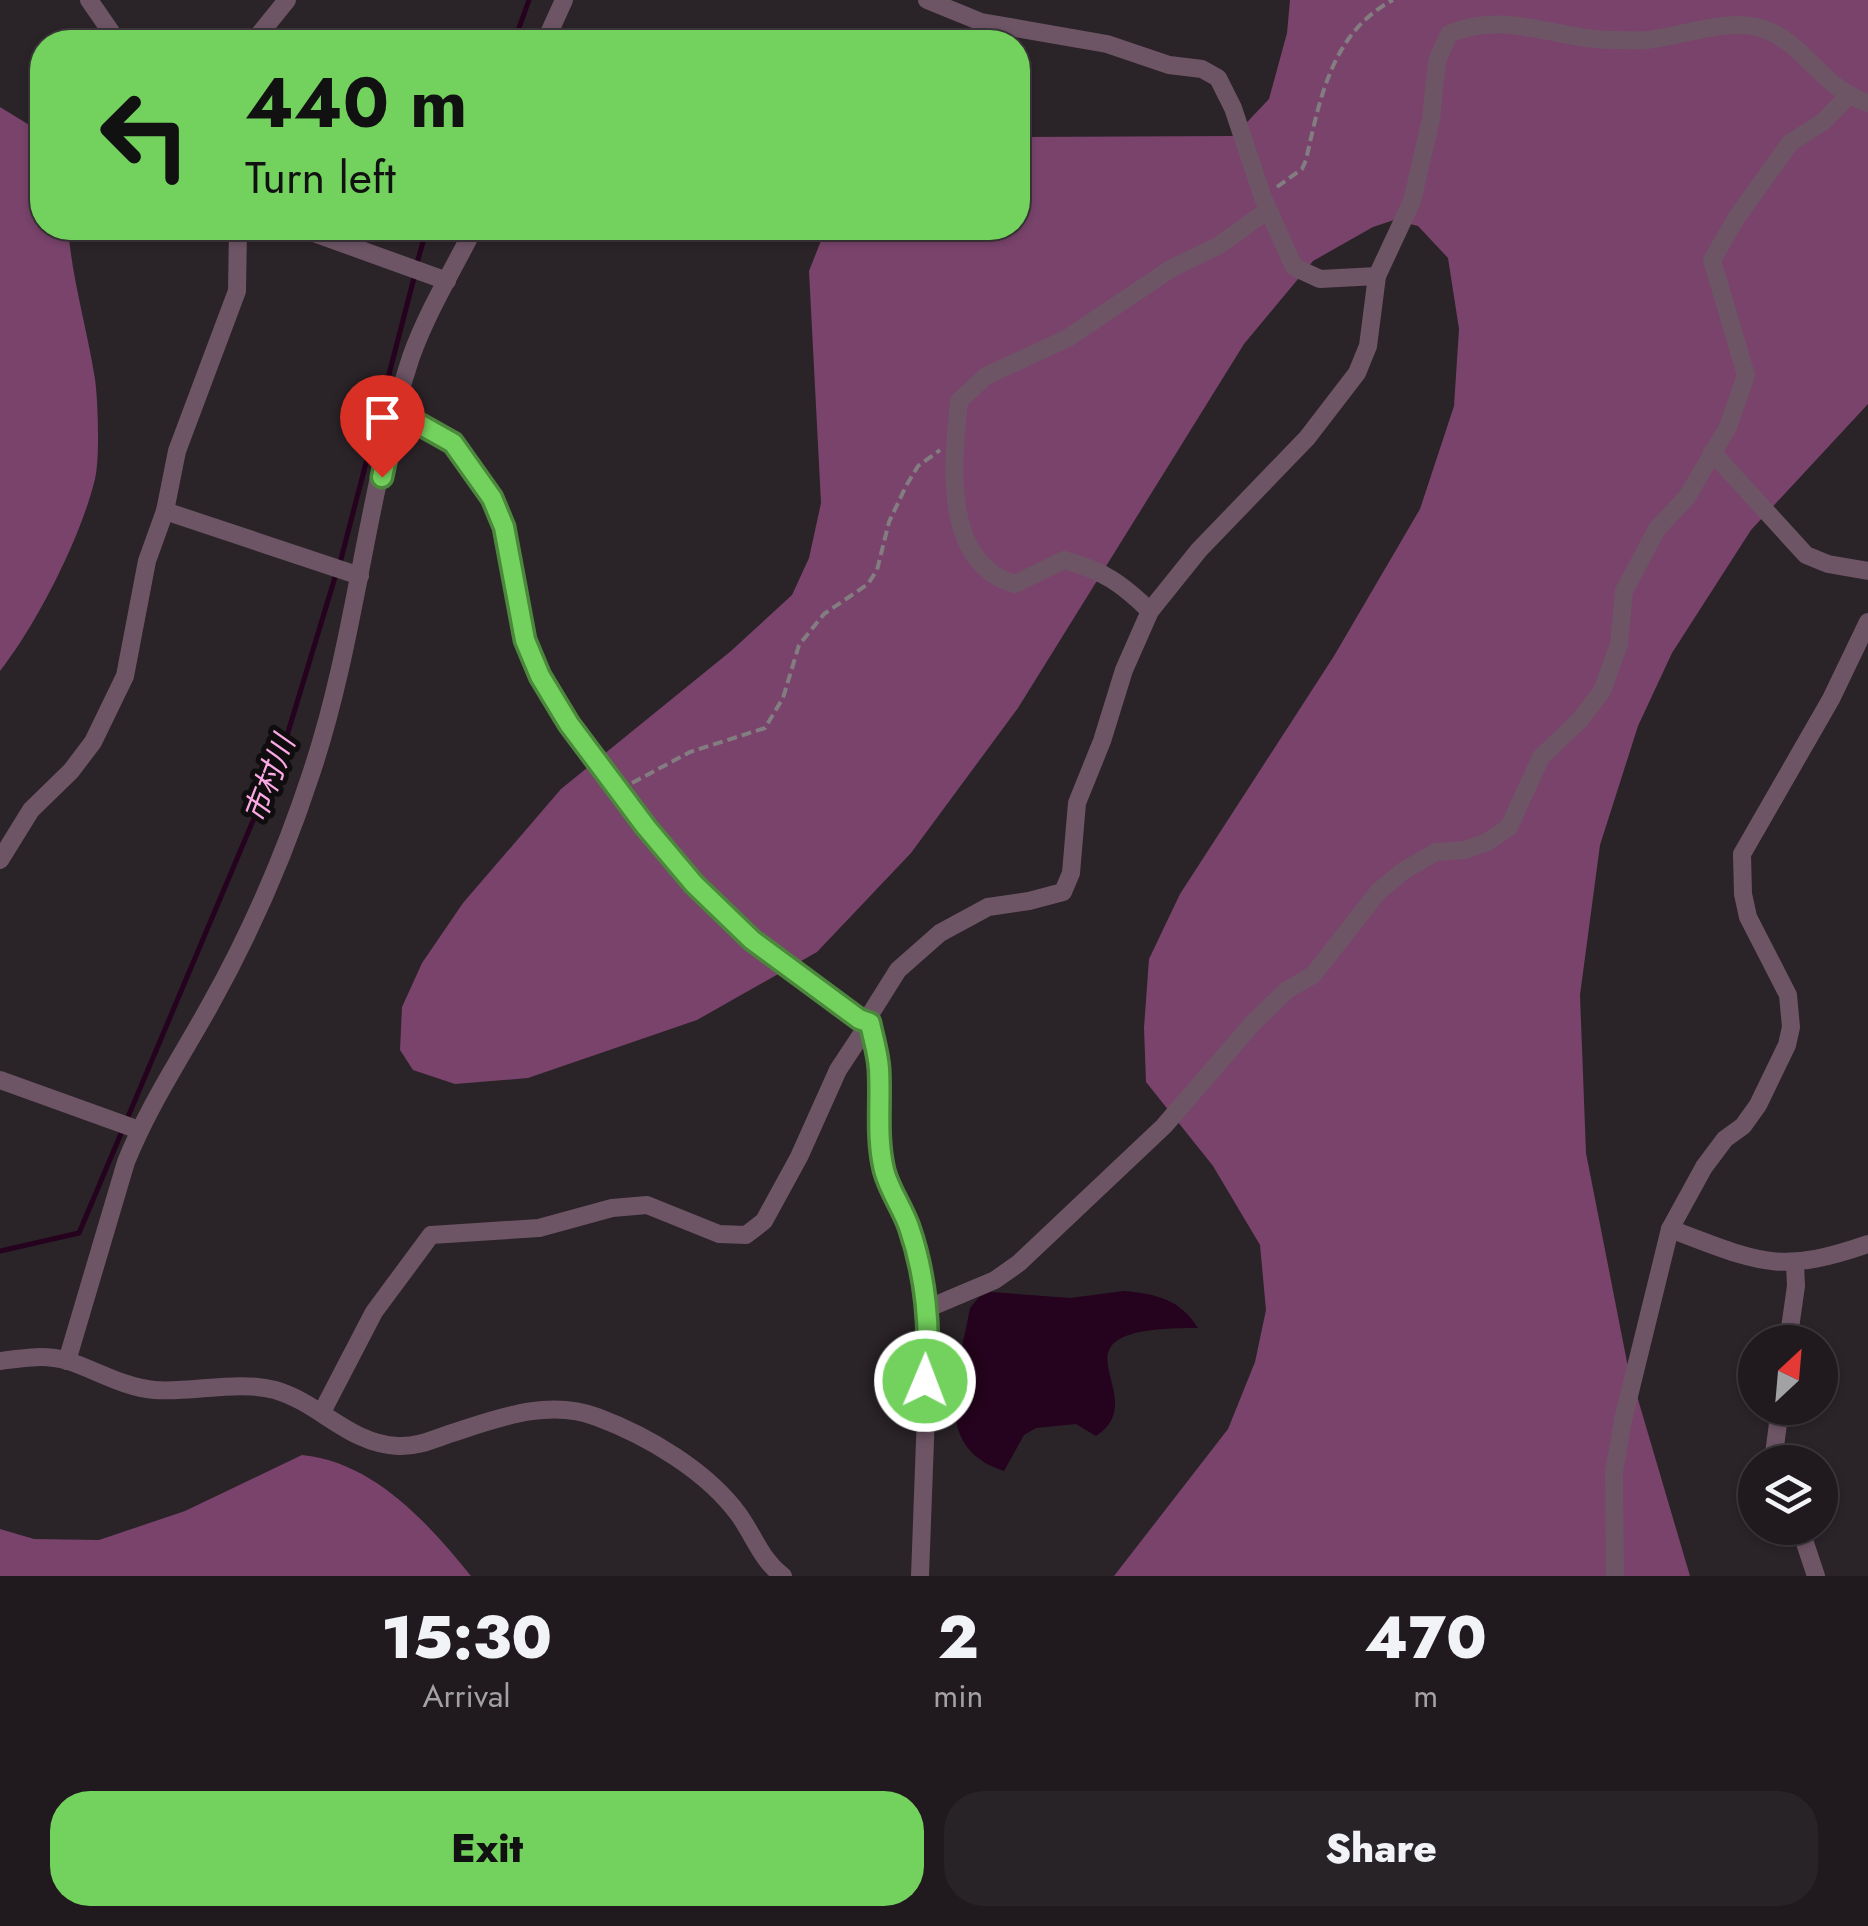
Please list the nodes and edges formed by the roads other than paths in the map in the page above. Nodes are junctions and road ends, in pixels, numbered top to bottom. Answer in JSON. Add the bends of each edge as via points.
{"nodes":[{"id":1,"x":89,"y":0,"type":"edge"},
{"id":2,"x":287,"y":0,"type":"edge"},
{"id":3,"x":564,"y":0,"type":"edge"},
{"id":4,"x":927,"y":0,"type":"edge"},
{"id":5,"x":110,"y":30,"type":"edge"},
{"id":6,"x":263,"y":30,"type":"edge"},
{"id":7,"x":550,"y":30,"type":"edge"},
{"id":8,"x":1024,"y":30,"type":"edge"},
{"id":9,"x":1030,"y":31,"type":"edge"},
{"id":10,"x":1847,"y":96,"type":"junction"},
{"id":11,"x":1868,"y":104,"type":"edge"},
{"id":12,"x":1266,"y":204,"type":"junction"},
{"id":13,"x":238,"y":240,"type":"edge"},
{"id":14,"x":333,"y":240,"type":"edge"},
{"id":15,"x":468,"y":240,"type":"edge"},
{"id":16,"x":1377,"y":276,"type":"junction"},
{"id":17,"x":447,"y":281,"type":"junction"},
{"id":18,"x":396,"y":411,"type":"junction"},
{"id":19,"x":1712,"y":452,"type":"junction"},
{"id":20,"x":165,"y":512,"type":"junction"},
{"id":21,"x":1868,"y":570,"type":"edge"},
{"id":22,"x":360,"y":576,"type":"junction"},
{"id":23,"x":1150,"y":612,"type":"junction"},
{"id":24,"x":1868,"y":622,"type":"edge"},
{"id":25,"x":0,"y":860,"type":"edge"},
{"id":26,"x":870,"y":1023,"type":"junction"},
{"id":27,"x":0,"y":1080,"type":"edge"},
{"id":28,"x":139,"y":1130,"type":"junction"},
{"id":29,"x":1670,"y":1229,"type":"junction"},
{"id":30,"x":1868,"y":1244,"type":"edge"},
{"id":31,"x":1795,"y":1264,"type":"junction"},
{"id":32,"x":924,"y":1310,"type":"junction"},
{"id":33,"x":1790,"y":1325,"type":"edge"},
{"id":34,"x":0,"y":1361,"type":"edge"},
{"id":35,"x":67,"y":1362,"type":"junction"},
{"id":36,"x":322,"y":1412,"type":"junction"},
{"id":37,"x":1806,"y":1545,"type":"edge"},
{"id":38,"x":783,"y":1576,"type":"edge"},
{"id":39,"x":920,"y":1576,"type":"edge"},
{"id":40,"x":1616,"y":1576,"type":"edge"},
{"id":41,"x":1816,"y":1576,"type":"edge"}],
"edges":[{"from":1,"to":5,"type":"street"},
{"from":2,"to":6,"type":"street"},
{"from":3,"to":7,"type":"street"},
{"from":4,"to":8,"type":"street"},
{"from":9,"to":12,"type":"street","via":[[1107,44],[1218,78]]},
{"from":10,"to":11,"type":"street"},
{"from":10,"to":16,"type":"street","via":[[1794,46],[1746,26],[1647,40],[1595,40],[1510,22],[1465,27],[1449,34],[1437,61],[1412,201]]},
{"from":10,"to":19,"type":"street","via":[[1790,143],[1712,260],[1746,374]]},
{"from":12,"to":16,"type":"street","via":[[1294,267],[1320,280]]},
{"from":12,"to":23,"type":"street","via":[[1218,246],[1172,268],[1068,338],[986,376],[959,401],[952,472],[960,518],[984,569],[1015,584],[1064,560],[1117,580]]},
{"from":13,"to":20,"type":"street","via":[[237,291],[177,450]]},
{"from":14,"to":17,"type":"street"},
{"from":15,"to":17,"type":"street"},
{"from":16,"to":23,"type":"street","via":[[1368,346],[1357,373]]},
{"from":17,"to":18,"type":"street","via":[[412,356]]},
{"from":18,"to":22,"type":"street"},
{"from":18,"to":26,"type":"street","via":[[453,443],[492,498],[504,527],[525,640],[540,676],[618,790],[694,884],[752,940]]},
{"from":19,"to":21,"type":"street","via":[[1806,556]]},
{"from":19,"to":32,"type":"street","via":[[1687,497],[1657,529],[1624,591],[1619,644],[1602,690],[1541,757],[1509,827],[1487,842],[1436,852],[1403,870],[1313,975],[1252,1023],[1164,1126],[1020,1263]]},
{"from":20,"to":22,"type":"street"},
{"from":20,"to":25,"type":"street","via":[[147,561],[125,676],[92,742],[32,810]]},
{"from":22,"to":28,"type":"street","via":[[335,699],[260,903]]},
{"from":23,"to":26,"type":"street","via":[[1077,803],[1064,892],[988,907],[940,933],[898,970]]},
{"from":24,"to":29,"type":"street","via":[[1742,854],[1748,917],[1788,995],[1787,1045],[1758,1105],[1704,1167]]},
{"from":26,"to":32,"type":"street","via":[[879,1065],[883,1167],[919,1260]]},
{"from":26,"to":36,"type":"street","via":[[838,1070],[764,1221],[746,1235],[719,1234],[647,1204],[539,1228],[431,1234],[374,1312]]},
{"from":27,"to":28,"type":"street"},
{"from":28,"to":35,"type":"street"},
{"from":29,"to":31,"type":"street","via":[[1761,1262]]},
{"from":29,"to":40,"type":"street","via":[[1614,1472]]},
{"from":30,"to":31,"type":"street"},
{"from":31,"to":33,"type":"street"},
{"from":32,"to":39,"type":"street"},
{"from":34,"to":35,"type":"street","via":[[41,1356]]},
{"from":35,"to":36,"type":"street","via":[[152,1390],[260,1387]]},
{"from":36,"to":38,"type":"street","via":[[340,1428],[396,1446],[510,1414],[550,1409],[594,1415],[701,1476],[738,1513]]},
{"from":37,"to":41,"type":"street"}]}
